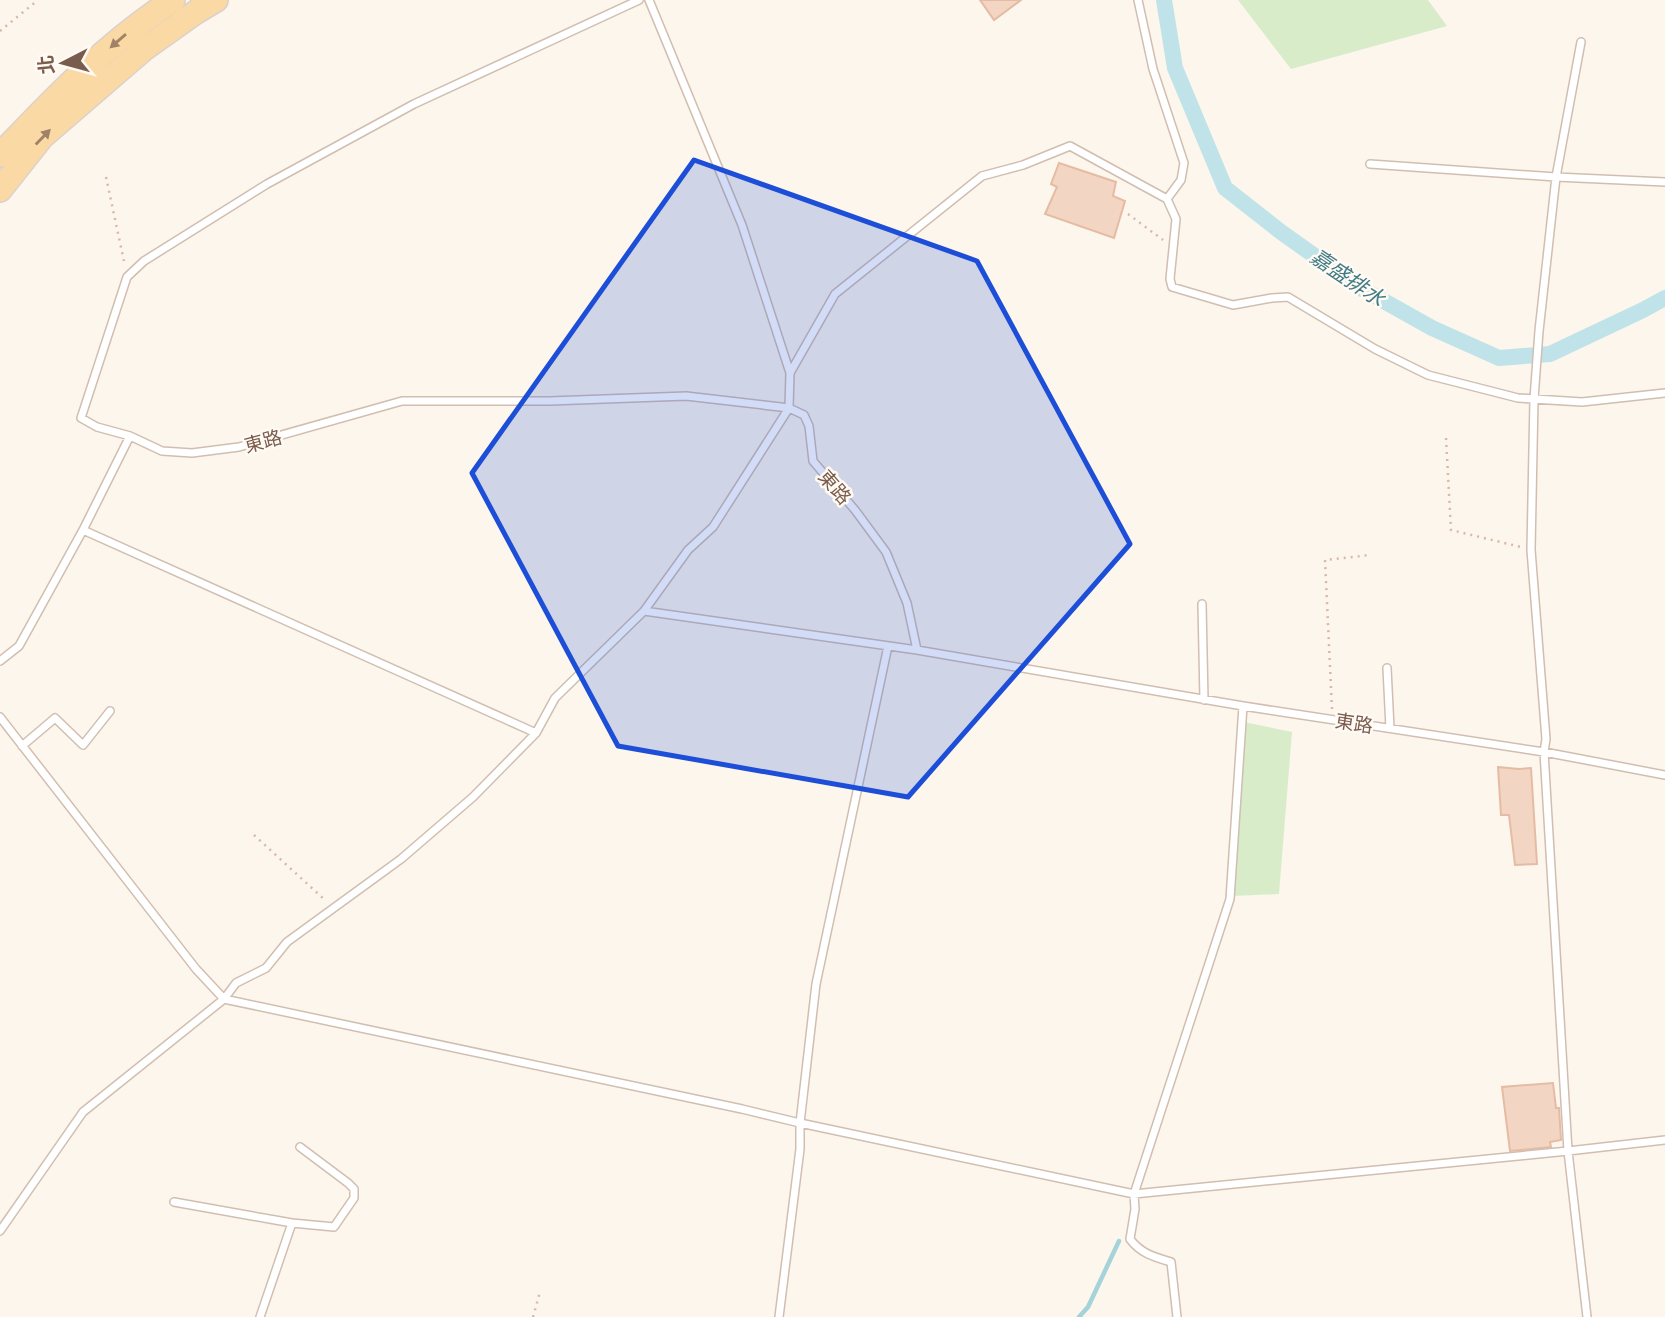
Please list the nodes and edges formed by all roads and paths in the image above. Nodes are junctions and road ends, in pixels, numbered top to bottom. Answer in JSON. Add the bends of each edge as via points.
{"nodes":[{"id":1,"x":38,"y":0,"type":"edge"},
{"id":2,"x":173,"y":0,"type":"edge"},
{"id":3,"x":216,"y":0,"type":"edge"},
{"id":4,"x":639,"y":0,"type":"edge"},
{"id":5,"x":649,"y":0,"type":"edge"},
{"id":6,"x":1138,"y":0,"type":"edge"},
{"id":7,"x":0,"y":31,"type":"edge"},
{"id":8,"x":1581,"y":42,"type":"dead end"},
{"id":9,"x":0,"y":155,"type":"edge"},
{"id":10,"x":1370,"y":164,"type":"dead end"},
{"id":11,"x":106,"y":177,"type":"dead end"},
{"id":12,"x":1556,"y":177,"type":"junction"},
{"id":13,"x":1665,"y":181,"type":"edge"},
{"id":14,"x":0,"y":190,"type":"edge"},
{"id":15,"x":1167,"y":198,"type":"junction"},
{"id":16,"x":1128,"y":214,"type":"dead end"},
{"id":17,"x":1172,"y":244,"type":"junction"},
{"id":18,"x":127,"y":277,"type":"junction"},
{"id":19,"x":790,"y":373,"type":"junction"},
{"id":20,"x":1665,"y":393,"type":"edge"},
{"id":21,"x":1534,"y":398,"type":"junction"},
{"id":22,"x":789,"y":408,"type":"junction"},
{"id":23,"x":130,"y":436,"type":"junction"},
{"id":24,"x":1446,"y":438,"type":"dead end"},
{"id":25,"x":83,"y":530,"type":"junction"},
{"id":26,"x":1531,"y":550,"type":"junction"},
{"id":27,"x":1370,"y":555,"type":"dead end"},
{"id":28,"x":1202,"y":604,"type":"dead end"},
{"id":29,"x":644,"y":611,"type":"junction"},
{"id":30,"x":888,"y":646,"type":"junction"},
{"id":31,"x":917,"y":650,"type":"junction"},
{"id":32,"x":0,"y":661,"type":"edge"},
{"id":33,"x":1387,"y":668,"type":"dead end"},
{"id":34,"x":1204,"y":700,"type":"junction"},
{"id":35,"x":1243,"y":706,"type":"junction"},
{"id":36,"x":110,"y":711,"type":"dead end"},
{"id":37,"x":0,"y":717,"type":"edge"},
{"id":38,"x":1333,"y":720,"type":"junction"},
{"id":39,"x":1390,"y":729,"type":"junction"},
{"id":40,"x":536,"y":733,"type":"junction"},
{"id":41,"x":23,"y":746,"type":"junction"},
{"id":42,"x":1544,"y":751,"type":"junction"},
{"id":43,"x":1665,"y":775,"type":"edge"},
{"id":44,"x":254,"y":835,"type":"dead end"},
{"id":45,"x":333,"y":908,"type":"junction"},
{"id":46,"x":224,"y":999,"type":"junction"},
{"id":47,"x":800,"y":1123,"type":"junction"},
{"id":48,"x":1665,"y":1140,"type":"edge"},
{"id":49,"x":300,"y":1147,"type":"dead end"},
{"id":50,"x":1568,"y":1152,"type":"junction"},
{"id":51,"x":1134,"y":1194,"type":"junction"},
{"id":52,"x":174,"y":1202,"type":"dead end"},
{"id":53,"x":292,"y":1223,"type":"junction"},
{"id":54,"x":0,"y":1231,"type":"edge"},
{"id":55,"x":540,"y":1292,"type":"dead end"},
{"id":56,"x":260,"y":1317,"type":"edge"},
{"id":57,"x":533,"y":1317,"type":"edge"},
{"id":58,"x":779,"y":1317,"type":"edge"},
{"id":59,"x":1177,"y":1317,"type":"edge"},
{"id":60,"x":1587,"y":1317,"type":"edge"}],
"edges":[{"from":1,"to":7,"type":"path"},
{"from":2,"to":9,"type":"main road","one_way":true,"via":[[143,19],[90,65]]},
{"from":14,"to":3,"type":"main road","one_way":true,"via":[[42,137],[144,49]]},
{"from":4,"to":18,"type":"lane","via":[[414,104],[267,184],[144,261]]},
{"from":5,"to":19,"type":"lane","via":[[742,225]]},
{"from":6,"to":15,"type":"lane","via":[[1153,69],[1184,163],[1181,180]]},
{"from":8,"to":12,"type":"lane"},
{"from":10,"to":12,"type":"lane"},
{"from":11,"to":18,"type":"path"},
{"from":12,"to":13,"type":"lane"},
{"from":12,"to":21,"type":"lane"},
{"from":15,"to":17,"type":"lane","via":[[1176,219]]},
{"from":15,"to":19,"type":"lane","via":[[1070,146],[982,176],[835,294]]},
{"from":16,"to":17,"type":"path"},
{"from":17,"to":21,"type":"lane","via":[[1172,287],[1233,304],[1288,297],[1428,375]]},
{"from":18,"to":23,"type":"lane","name":"東路","via":[[82,418]]},
{"from":19,"to":22,"type":"lane"},
{"from":20,"to":21,"type":"lane","via":[[1582,402]]},
{"from":21,"to":26,"type":"lane"},
{"from":22,"to":23,"type":"lane","name":"東路","via":[[686,396],[402,401],[239,447],[192,453],[162,451]]},
{"from":22,"to":29,"type":"lane","via":[[713,527],[688,550]]},
{"from":22,"to":31,"type":"lane","name":"東路","via":[[804,415],[809,426],[813,461],[886,552],[907,603]]},
{"from":23,"to":25,"type":"lane"},
{"from":24,"to":26,"type":"path","via":[[1451,530]]},
{"from":25,"to":32,"type":"lane","via":[[19,646]]},
{"from":25,"to":40,"type":"lane"},
{"from":26,"to":42,"type":"lane"},
{"from":27,"to":38,"type":"path","via":[[1325,560]]},
{"from":28,"to":34,"type":"lane"},
{"from":29,"to":30,"type":"lane"},
{"from":29,"to":40,"type":"lane","via":[[555,698]]},
{"from":30,"to":31,"type":"lane"},
{"from":30,"to":47,"type":"lane","via":[[816,984]]},
{"from":31,"to":34,"type":"lane","name":"東路"},
{"from":33,"to":39,"type":"lane"},
{"from":34,"to":35,"type":"lane","name":"東路"},
{"from":35,"to":38,"type":"lane","name":"東路"},
{"from":35,"to":51,"type":"lane","via":[[1230,899]]},
{"from":36,"to":41,"type":"lane","via":[[83,745],[55,718]]},
{"from":37,"to":41,"type":"lane"},
{"from":38,"to":39,"type":"lane","name":"東路"},
{"from":39,"to":42,"type":"lane","name":"東路"},
{"from":40,"to":45,"type":"lane","via":[[473,797],[401,859]]},
{"from":41,"to":46,"type":"lane"},
{"from":42,"to":43,"type":"lane","name":"東路"},
{"from":42,"to":50,"type":"lane"},
{"from":44,"to":45,"type":"path"},
{"from":45,"to":46,"type":"lane","via":[[287,942],[266,968],[236,983]]},
{"from":46,"to":47,"type":"lane"},
{"from":46,"to":54,"type":"lane","via":[[83,1112]]},
{"from":47,"to":51,"type":"lane"},
{"from":47,"to":58,"type":"lane"},
{"from":48,"to":50,"type":"lane"},
{"from":49,"to":53,"type":"lane","via":[[348,1183],[354,1198],[334,1227]]},
{"from":50,"to":51,"type":"lane"},
{"from":50,"to":60,"type":"lane"},
{"from":51,"to":59,"type":"lane","via":[[1130,1239],[1136,1248],[1171,1262]]},
{"from":52,"to":53,"type":"lane"},
{"from":53,"to":56,"type":"lane"},
{"from":55,"to":57,"type":"path"}]}
